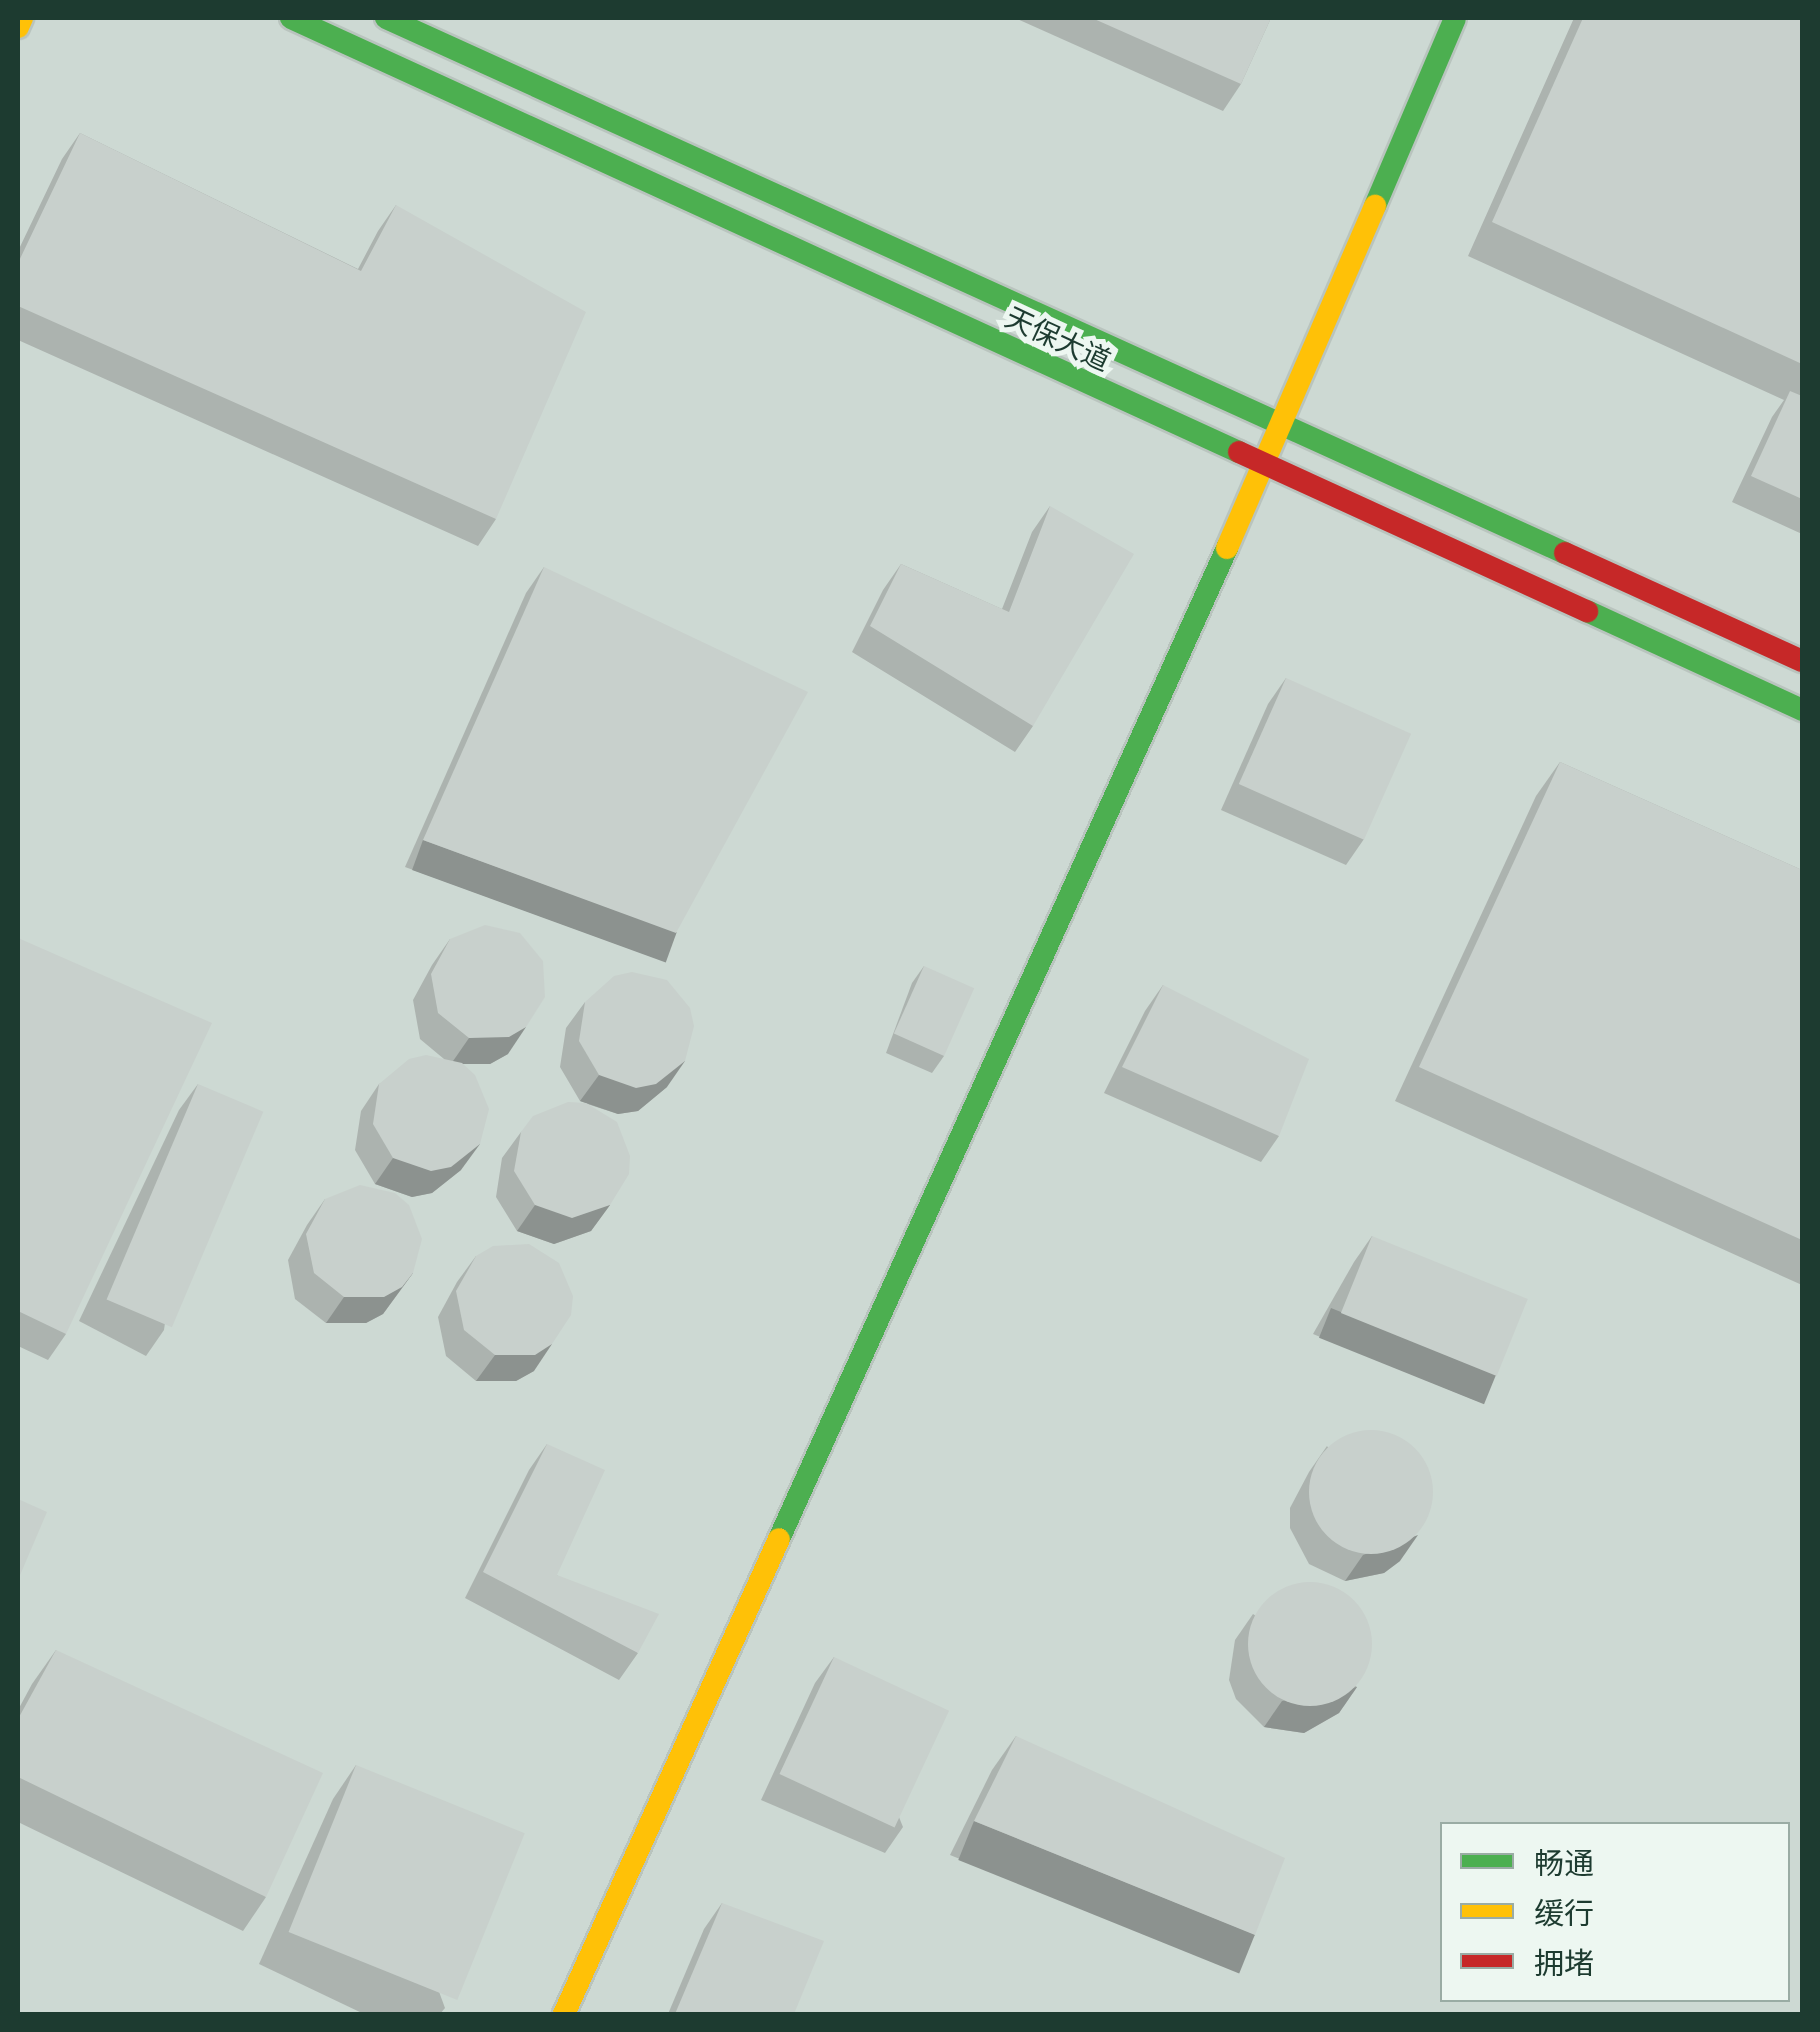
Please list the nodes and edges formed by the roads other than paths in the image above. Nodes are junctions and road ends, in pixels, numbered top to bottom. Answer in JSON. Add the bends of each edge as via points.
{"nodes":[{"id":1,"x":22,"y":18,"type":"edge"},
{"id":2,"x":291,"y":18,"type":"edge"},
{"id":3,"x":386,"y":18,"type":"edge"},
{"id":4,"x":1455,"y":18,"type":"edge"},
{"id":5,"x":18,"y":28,"type":"edge"},
{"id":6,"x":1280,"y":422,"type":"junction"},
{"id":7,"x":1264,"y":467,"type":"junction"},
{"id":8,"x":1802,"y":660,"type":"edge"},
{"id":9,"x":1802,"y":710,"type":"edge"},
{"id":10,"x":564,"y":2014,"type":"edge"}],
"edges":[{"from":1,"to":5,"type":"main road"},
{"from":2,"to":7,"type":"main road","name":"天保大道"},
{"from":3,"to":6,"type":"main road","name":"天保大道"},
{"from":4,"to":6,"type":"main road"},
{"from":6,"to":7,"type":"main road"},
{"from":6,"to":8,"type":"main road","name":"天保大道"},
{"from":7,"to":9,"type":"main road","name":"天保大道"},
{"from":7,"to":10,"type":"main road"}]}
